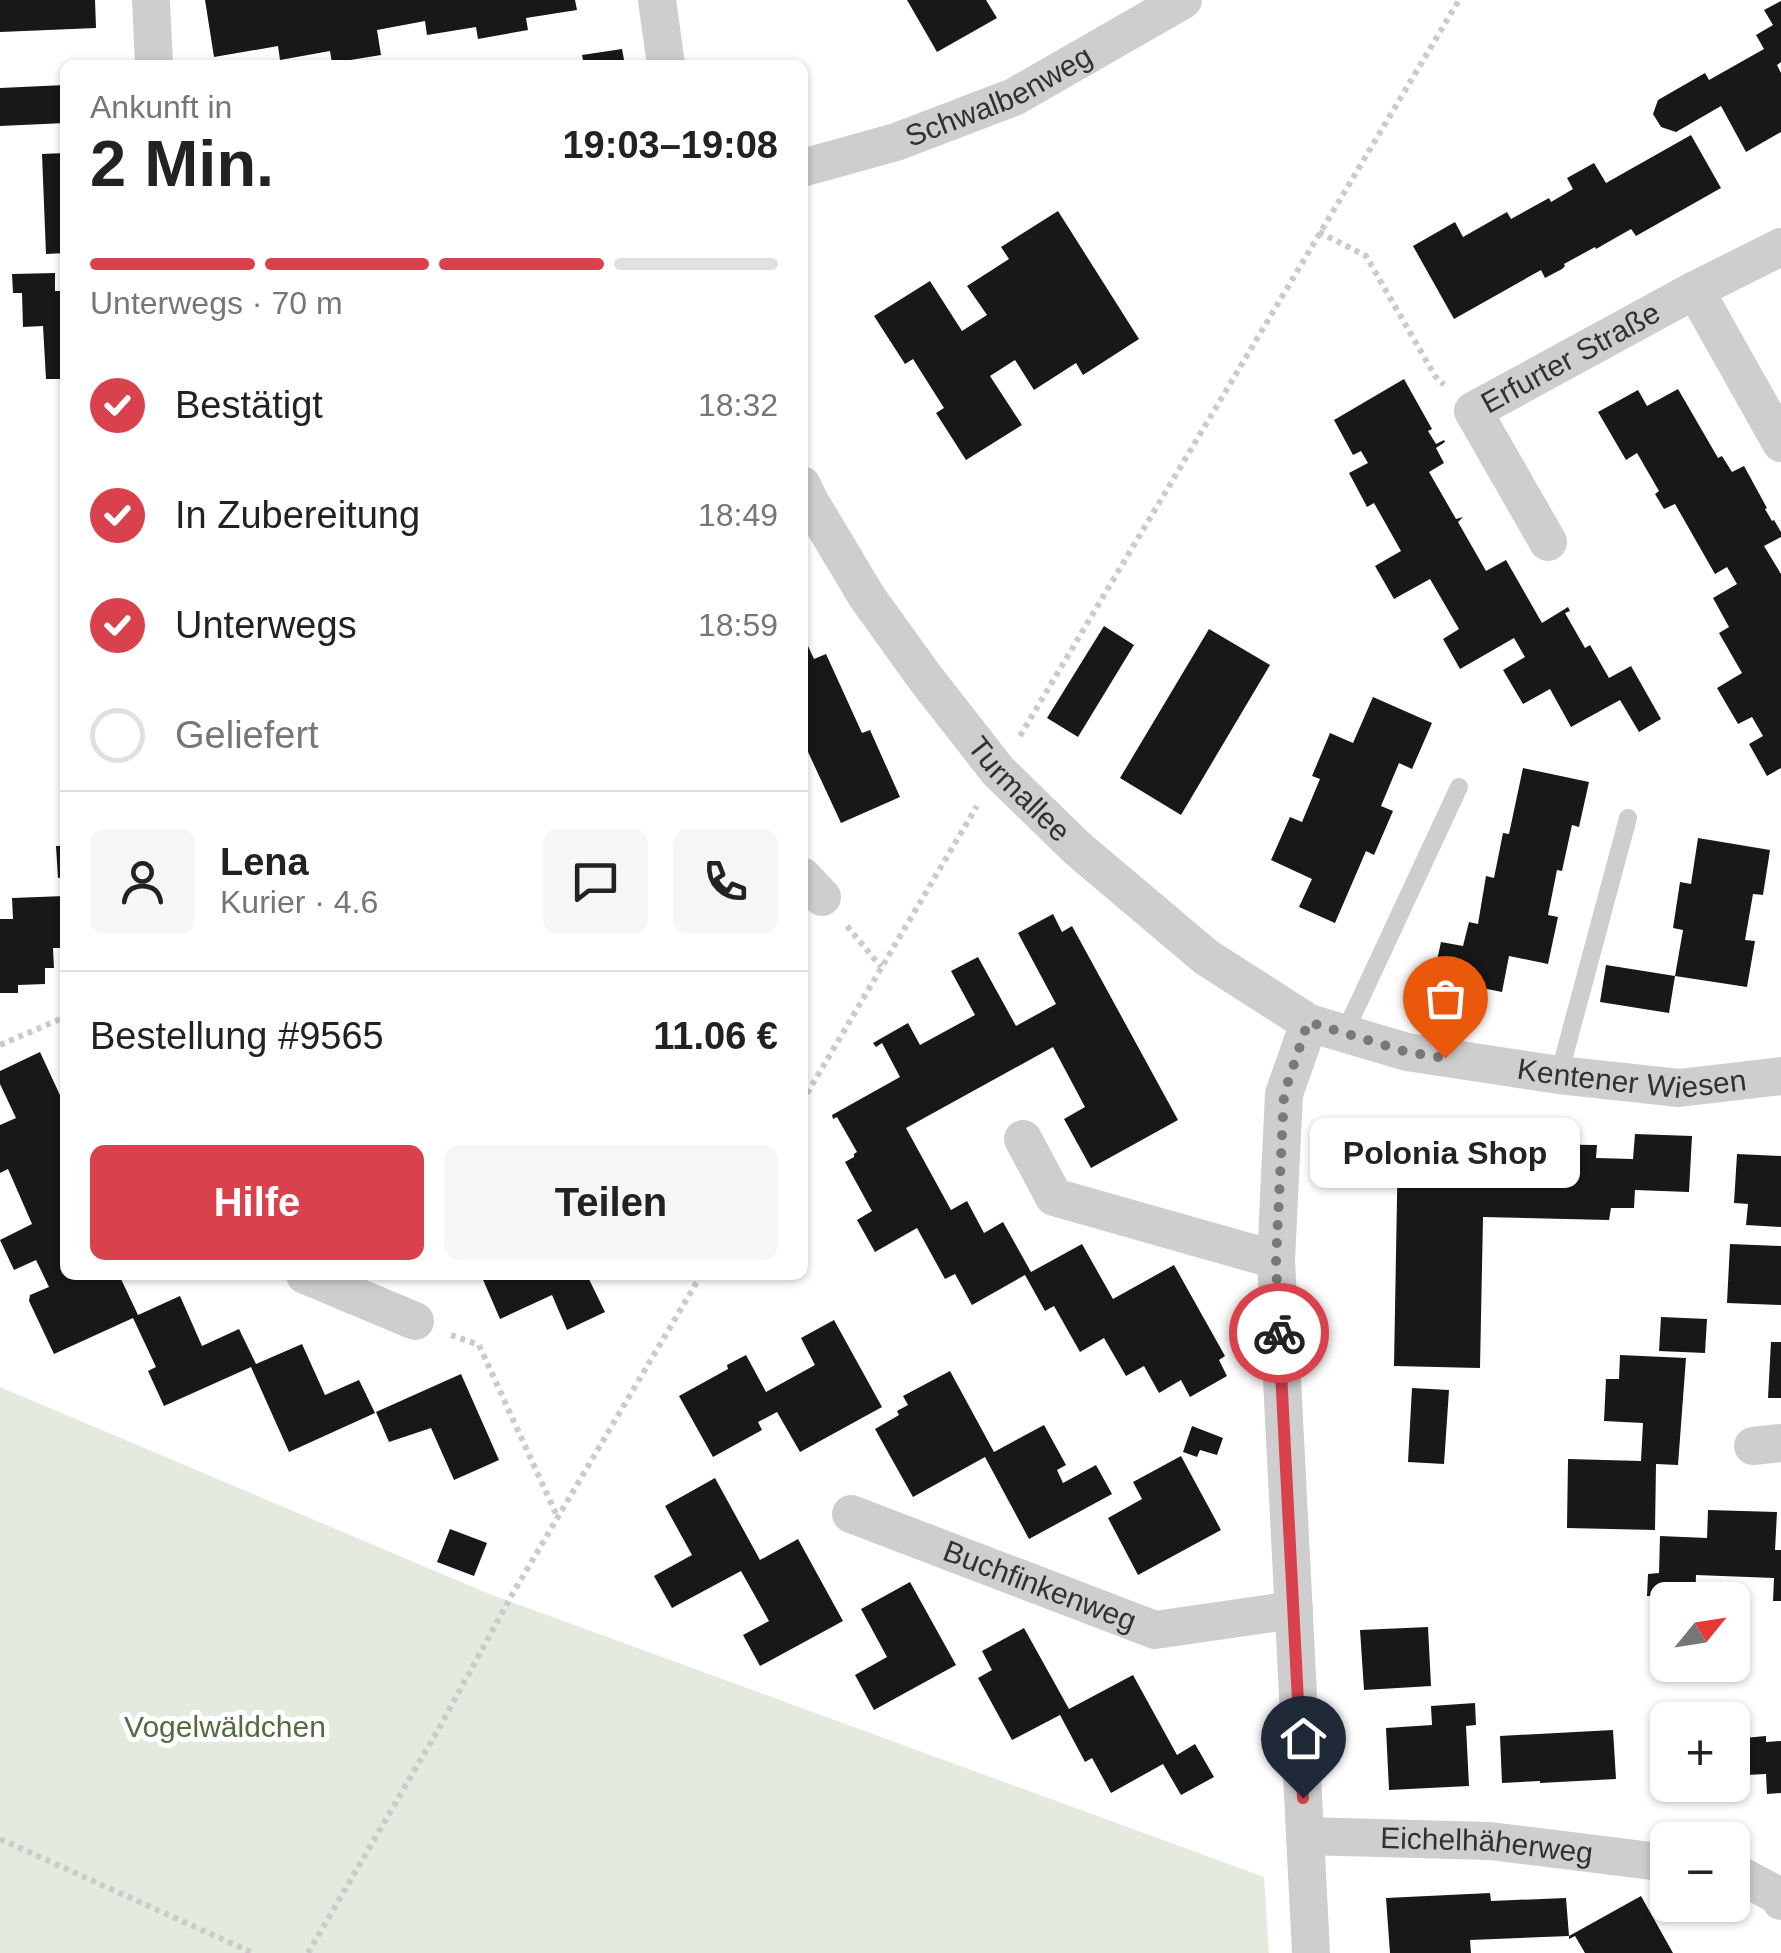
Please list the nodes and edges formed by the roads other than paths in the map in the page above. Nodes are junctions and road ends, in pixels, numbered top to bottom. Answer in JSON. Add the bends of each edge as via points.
{"nodes":[{"id":1,"x":151,"y":0,"type":"edge"},
{"id":2,"x":656,"y":0,"type":"edge"},
{"id":3,"x":1183,"y":0,"type":"edge"},
{"id":4,"x":154,"y":60,"type":"edge"},
{"id":5,"x":665,"y":60,"type":"edge"},
{"id":6,"x":808,"y":166,"type":"edge"},
{"id":7,"x":1781,"y":247,"type":"edge"},
{"id":8,"x":1695,"y":290,"type":"junction"},
{"id":9,"x":1781,"y":443,"type":"edge"},
{"id":10,"x":808,"y":501,"type":"edge"},
{"id":11,"x":1548,"y":542,"type":"dead end"},
{"id":12,"x":1459,"y":786,"type":"dead end"},
{"id":13,"x":1628,"y":818,"type":"dead end"},
{"id":14,"x":1308,"y":1022,"type":"junction"},
{"id":15,"x":1344,"y":1034,"type":"junction"},
{"id":16,"x":1559,"y":1075,"type":"junction"},
{"id":17,"x":1781,"y":1076,"type":"edge"},
{"id":18,"x":1022,"y":1139,"type":"dead end"},
{"id":19,"x":1276,"y":1260,"type":"junction"},
{"id":20,"x":317,"y":1280,"type":"edge"},
{"id":21,"x":415,"y":1321,"type":"road end"},
{"id":22,"x":852,"y":1514,"type":"dead end"},
{"id":23,"x":1294,"y":1610,"type":"junction"},
{"id":24,"x":1305,"y":1836,"type":"junction"},
{"id":25,"x":1650,"y":1861,"type":"edge"},
{"id":26,"x":1750,"y":1881,"type":"edge"},
{"id":27,"x":1781,"y":1901,"type":"edge"},
{"id":28,"x":1312,"y":1953,"type":"edge"}],
"edges":[{"from":1,"to":4,"type":"street"},
{"from":2,"to":5,"type":"street"},
{"from":3,"to":6,"type":"street","name":"Schwalbenweg","via":[[1014,97],[896,142]]},
{"from":7,"to":8,"type":"street","name":"Erfurter Straße"},
{"from":8,"to":9,"type":"street","name":"Erfurter Straße"},
{"from":8,"to":11,"type":"street","name":"Erfurter Straße","via":[[1473,412]]},
{"from":10,"to":14,"type":"street","name":"Turmallee","via":[[866,598],[998,772],[1206,958]]},
{"from":12,"to":15,"type":"lane"},
{"from":13,"to":16,"type":"lane"},
{"from":14,"to":15,"type":"street","name":"Kentener Wiesen"},
{"from":14,"to":19,"type":"street","via":[[1284,1094]]},
{"from":15,"to":16,"type":"street","name":"Kentener Wiesen","via":[[1407,1052]]},
{"from":16,"to":17,"type":"street","name":"Kentener Wiesen","via":[[1679,1088]]},
{"from":18,"to":19,"type":"street","via":[[1054,1197]]},
{"from":19,"to":23,"type":"street"},
{"from":20,"to":21,"type":"street"},
{"from":22,"to":23,"type":"street","name":"Buchfinkenweg","via":[[1155,1630]]},
{"from":23,"to":24,"type":"street"},
{"from":24,"to":25,"type":"street","name":"Eichelhäherweg","via":[[1490,1841]]},
{"from":24,"to":28,"type":"street"},
{"from":26,"to":27,"type":"street"}]}
